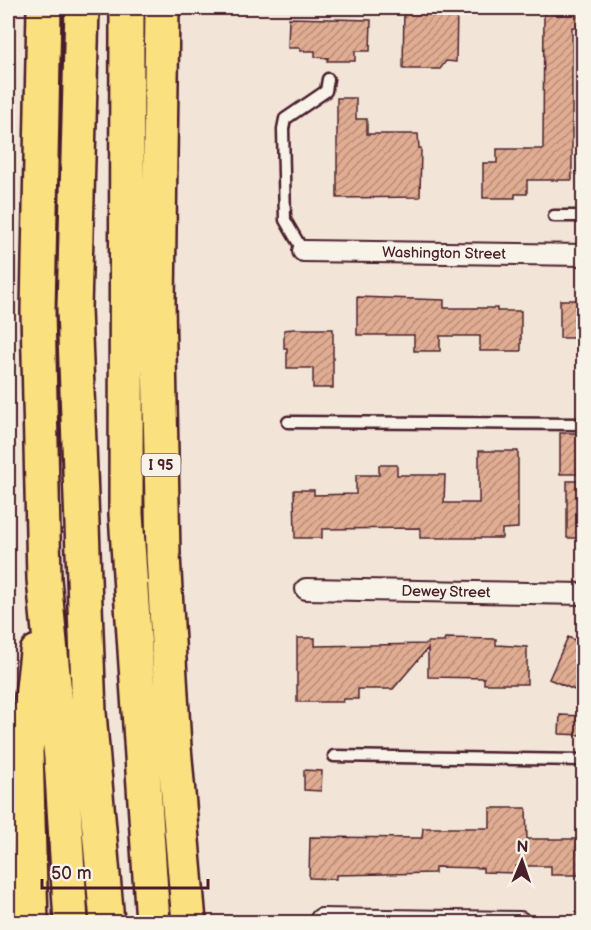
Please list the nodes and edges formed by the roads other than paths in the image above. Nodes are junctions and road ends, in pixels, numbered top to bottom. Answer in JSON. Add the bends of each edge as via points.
{"nodes":[{"id":1,"x":44,"y":8,"type":"edge"},
{"id":2,"x":82,"y":8,"type":"edge"},
{"id":3,"x":127,"y":8,"type":"edge"},
{"id":4,"x":162,"y":8,"type":"edge"},
{"id":5,"x":328,"y":79,"type":"dead end"},
{"id":6,"x":554,"y":216,"type":"dead end"},
{"id":7,"x":584,"y":216,"type":"edge"},
{"id":8,"x":303,"y":251,"type":"joint"},
{"id":9,"x":584,"y":255,"type":"edge"},
{"id":10,"x":288,"y":422,"type":"dead end"},
{"id":11,"x":584,"y":424,"type":"edge"},
{"id":12,"x":44,"y":579,"type":"junction"},
{"id":13,"x":306,"y":589,"type":"dead end"},
{"id":14,"x":584,"y":594,"type":"edge"},
{"id":15,"x":334,"y":756,"type":"dead end"},
{"id":16,"x":584,"y":760,"type":"edge"},
{"id":17,"x":321,"y":919,"type":"dead end"},
{"id":18,"x":31,"y":922,"type":"edge"},
{"id":19,"x":71,"y":922,"type":"edge"},
{"id":20,"x":107,"y":922,"type":"edge"},
{"id":21,"x":153,"y":922,"type":"edge"},
{"id":22,"x":189,"y":922,"type":"edge"},
{"id":23,"x":424,"y":922,"type":"edge"},
{"id":24,"x":520,"y":922,"type":"edge"}],
"edges":[{"from":1,"to":12,"type":"highway","via":[[38,311]]},
{"from":2,"to":20,"type":"highway","via":[[74,309],[89,713]]},
{"from":3,"to":21,"type":"highway","via":[[126,514]]},
{"from":4,"to":22,"type":"highway","number":"I 95","via":[[158,303],[163,555]]},
{"from":5,"to":8,"type":"lane","via":[[326,91],[285,119],[283,129],[285,220]]},
{"from":6,"to":7,"type":"lane"},
{"from":8,"to":9,"type":"street","name":"Washington Street"},
{"from":10,"to":11,"type":"lane"},
{"from":12,"to":18,"type":"highway","via":[[26,752]]},
{"from":12,"to":19,"type":"highway"},
{"from":13,"to":14,"type":"street","name":"Dewey Street"},
{"from":15,"to":16,"type":"lane"},
{"from":17,"to":23,"type":"street"},
{"from":23,"to":24,"type":"street"}]}
